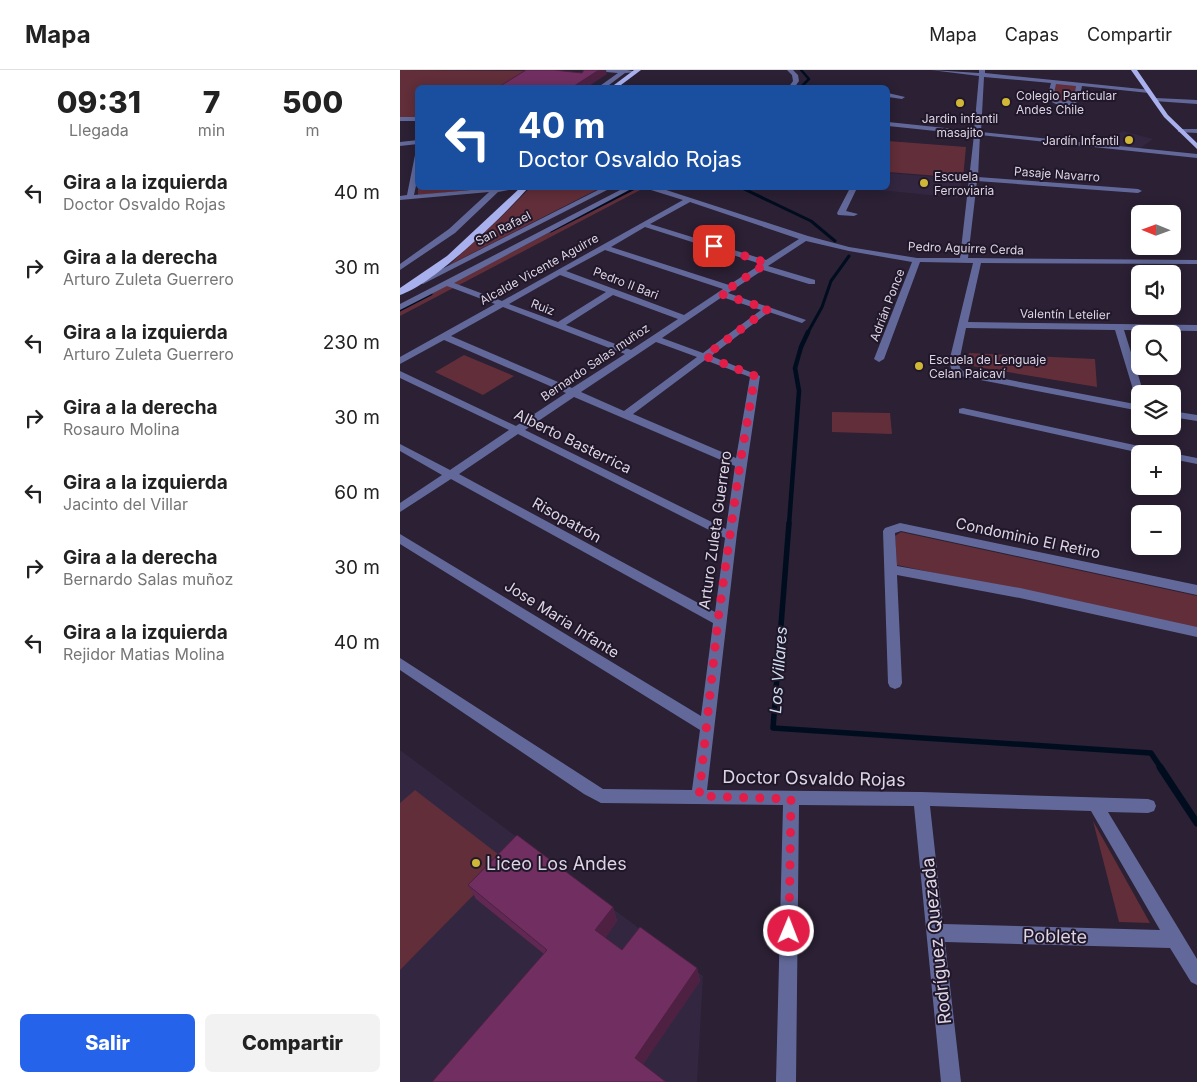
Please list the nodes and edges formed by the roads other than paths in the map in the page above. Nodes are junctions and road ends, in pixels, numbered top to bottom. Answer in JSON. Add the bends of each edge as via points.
{"nodes":[{"id":1,"x":585,"y":70,"type":"edge"},
{"id":2,"x":648,"y":70,"type":"edge"},
{"id":3,"x":790,"y":70,"type":"edge"},
{"id":4,"x":934,"y":70,"type":"edge"},
{"id":5,"x":1134,"y":70,"type":"edge"},
{"id":6,"x":626,"y":71,"type":"edge"},
{"id":7,"x":637,"y":71,"type":"edge"},
{"id":8,"x":982,"y":72,"type":"edge"},
{"id":9,"x":1054,"y":81,"type":"junction"},
{"id":10,"x":1079,"y":84,"type":"junction"},
{"id":11,"x":605,"y":85,"type":"edge"},
{"id":12,"x":617,"y":85,"type":"edge"},
{"id":13,"x":627,"y":85,"type":"edge"},
{"id":14,"x":793,"y":85,"type":"edge"},
{"id":15,"x":1149,"y":91,"type":"junction"},
{"id":16,"x":890,"y":97,"type":"edge"},
{"id":17,"x":902,"y":97,"type":"dead end"},
{"id":18,"x":1156,"y":100,"type":"junction"},
{"id":19,"x":1197,"y":102,"type":"edge"},
{"id":20,"x":400,"y":119,"type":"edge"},
{"id":21,"x":415,"y":119,"type":"edge"},
{"id":22,"x":890,"y":124,"type":"edge"},
{"id":23,"x":1180,"y":131,"type":"junction"},
{"id":24,"x":1197,"y":131,"type":"edge"},
{"id":25,"x":976,"y":133,"type":"junction"},
{"id":26,"x":415,"y":142,"type":"edge"},
{"id":27,"x":400,"y":144,"type":"edge"},
{"id":28,"x":1197,"y":147,"type":"edge"},
{"id":29,"x":1197,"y":156,"type":"edge"},
{"id":30,"x":415,"y":169,"type":"edge"},
{"id":31,"x":974,"y":179,"type":"junction"},
{"id":32,"x":478,"y":190,"type":"edge"},
{"id":33,"x":495,"y":190,"type":"edge"},
{"id":34,"x":511,"y":190,"type":"edge"},
{"id":35,"x":522,"y":190,"type":"edge"},
{"id":36,"x":603,"y":190,"type":"edge"},
{"id":37,"x":625,"y":190,"type":"edge"},
{"id":38,"x":661,"y":190,"type":"edge"},
{"id":39,"x":852,"y":190,"type":"edge"},
{"id":40,"x":1138,"y":191,"type":"dead end"},
{"id":41,"x":410,"y":197,"type":"junction"},
{"id":42,"x":400,"y":198,"type":"edge"},
{"id":43,"x":690,"y":199,"type":"junction"},
{"id":44,"x":854,"y":214,"type":"dead end"},
{"id":45,"x":644,"y":225,"type":"junction"},
{"id":46,"x":804,"y":238,"type":"junction"},
{"id":47,"x":604,"y":247,"type":"junction"},
{"id":48,"x":917,"y":260,"type":"junction"},
{"id":49,"x":964,"y":262,"type":"junction"},
{"id":50,"x":977,"y":262,"type":"junction"},
{"id":51,"x":1197,"y":262,"type":"edge"},
{"id":52,"x":764,"y":265,"type":"junction"},
{"id":53,"x":400,"y":268,"type":"edge"},
{"id":54,"x":560,"y":272,"type":"junction"},
{"id":55,"x":812,"y":282,"type":"dead end"},
{"id":56,"x":447,"y":283,"type":"junction"},
{"id":57,"x":400,"y":284,"type":"edge"},
{"id":58,"x":409,"y":288,"type":"junction"},
{"id":59,"x":725,"y":291,"type":"junction"},
{"id":60,"x":400,"y":292,"type":"edge"},
{"id":61,"x":613,"y":292,"type":"junction"},
{"id":62,"x":502,"y":304,"type":"junction"},
{"id":63,"x":400,"y":307,"type":"edge"},
{"id":64,"x":768,"y":309,"type":"junction"},
{"id":65,"x":684,"y":318,"type":"junction"},
{"id":66,"x":802,"y":320,"type":"dead end"},
{"id":67,"x":964,"y":325,"type":"junction"},
{"id":68,"x":558,"y":326,"type":"junction"},
{"id":69,"x":1119,"y":328,"type":"junction"},
{"id":70,"x":1197,"y":328,"type":"edge"},
{"id":71,"x":444,"y":337,"type":"junction"},
{"id":72,"x":654,"y":338,"type":"junction"},
{"id":73,"x":631,"y":354,"type":"junction"},
{"id":74,"x":705,"y":356,"type":"junction"},
{"id":75,"x":879,"y":360,"type":"dead end"},
{"id":76,"x":400,"y":362,"type":"edge"},
{"id":77,"x":400,"y":374,"type":"edge"},
{"id":78,"x":1137,"y":385,"type":"edge"},
{"id":79,"x":573,"y":392,"type":"junction"},
{"id":80,"x":1131,"y":406,"type":"edge"},
{"id":81,"x":963,"y":411,"type":"dead end"},
{"id":82,"x":625,"y":415,"type":"junction"},
{"id":83,"x":1181,"y":415,"type":"edge"},
{"id":84,"x":1197,"y":418,"type":"edge"},
{"id":85,"x":517,"y":430,"type":"junction"},
{"id":86,"x":400,"y":447,"type":"edge"},
{"id":87,"x":1131,"y":447,"type":"edge"},
{"id":88,"x":1181,"y":458,"type":"edge"},
{"id":89,"x":1197,"y":461,"type":"edge"},
{"id":90,"x":740,"y":464,"type":"junction"},
{"id":91,"x":450,"y":474,"type":"junction"},
{"id":92,"x":400,"y":508,"type":"edge"},
{"id":93,"x":731,"y":536,"type":"junction"},
{"id":94,"x":400,"y":538,"type":"edge"},
{"id":95,"x":891,"y":569,"type":"junction"},
{"id":96,"x":1197,"y":590,"type":"edge"},
{"id":97,"x":718,"y":620,"type":"junction"},
{"id":98,"x":1197,"y":632,"type":"edge"},
{"id":99,"x":400,"y":663,"type":"edge"},
{"id":100,"x":895,"y":683,"type":"dead end"},
{"id":101,"x":707,"y":727,"type":"junction"},
{"id":102,"x":699,"y":796,"type":"junction"},
{"id":103,"x":791,"y":799,"type":"junction"},
{"id":104,"x":921,"y":799,"type":"junction"},
{"id":105,"x":1094,"y":804,"type":"junction"},
{"id":106,"x":1148,"y":806,"type":"dead end"},
{"id":107,"x":935,"y":933,"type":"junction"},
{"id":108,"x":1175,"y":939,"type":"junction"},
{"id":109,"x":1197,"y":976,"type":"edge"},
{"id":110,"x":786,"y":1082,"type":"edge"},
{"id":111,"x":951,"y":1082,"type":"edge"}],
"edges":[{"from":1,"to":6,"type":"street"},
{"from":2,"to":13,"type":"main road"},
{"from":3,"to":14,"type":"street","via":[[795,75]]},
{"from":4,"to":8,"type":"street"},
{"from":5,"to":15,"type":"main road"},
{"from":6,"to":7,"type":"street"},
{"from":6,"to":11,"type":"street"},
{"from":7,"to":12,"type":"main road"},
{"from":8,"to":9,"type":"street"},
{"from":8,"to":25,"type":"street"},
{"from":9,"to":10,"type":"street"},
{"from":9,"to":10,"type":"street","via":[[1050,98],[1058,103],[1075,101]]},
{"from":10,"to":15,"type":"street"},
{"from":15,"to":18,"type":"main road"},
{"from":16,"to":17,"type":"street"},
{"from":18,"to":19,"type":"street"},
{"from":18,"to":23,"type":"main road"},
{"from":20,"to":21,"type":"street"},
{"from":22,"to":25,"type":"street"},
{"from":23,"to":24,"type":"street"},
{"from":23,"to":28,"type":"main road"},
{"from":25,"to":29,"type":"street"},
{"from":25,"to":31,"type":"street"},
{"from":26,"to":27,"type":"street"},
{"from":30,"to":41,"type":"street"},
{"from":31,"to":40,"type":"street","name":"Pasaje Navarro"},
{"from":31,"to":49,"type":"street"},
{"from":32,"to":41,"type":"street"},
{"from":33,"to":53,"type":"street","via":[[452,231]]},
{"from":34,"to":57,"type":"main road","via":[[469,234]]},
{"from":35,"to":58,"type":"main road","via":[[477,234]]},
{"from":36,"to":58,"type":"street","name":"San Rafael"},
{"from":37,"to":56,"type":"street"},
{"from":38,"to":43,"type":"street","name":"Pedro Aguirre Cerda"},
{"from":39,"to":44,"type":"street","via":[[841,213]]},
{"from":41,"to":42,"type":"street"},
{"from":43,"to":45,"type":"street","name":"Alcalde Vicente Aguirre"},
{"from":43,"to":46,"type":"street","name":"Pedro Aguirre Cerda"},
{"from":45,"to":47,"type":"street","name":"Alcalde Vicente Aguirre"},
{"from":45,"to":52,"type":"street"},
{"from":46,"to":48,"type":"street","name":"Pedro Aguirre Cerda"},
{"from":46,"to":52,"type":"street","name":"Bernardo Salas muñoz"},
{"from":47,"to":54,"type":"street","name":"Alcalde Vicente Aguirre"},
{"from":47,"to":59,"type":"street"},
{"from":48,"to":49,"type":"street","name":"Pedro Aguirre Cerda"},
{"from":48,"to":75,"type":"street","name":"Adrián Ponce"},
{"from":49,"to":50,"type":"street","name":"Pedro Aguirre Cerda"},
{"from":50,"to":51,"type":"street","name":"Pedro Aguirre Cerda"},
{"from":50,"to":67,"type":"street","via":[[967,298]]},
{"from":52,"to":55,"type":"street"},
{"from":52,"to":59,"type":"street","name":"Bernardo Salas muñoz"},
{"from":54,"to":61,"type":"street","name":"Pedro II Bari"},
{"from":54,"to":62,"type":"street","name":"Alcalde Vicente Aguirre"},
{"from":56,"to":62,"type":"street","name":"Ruiz"},
{"from":56,"to":63,"type":"street"},
{"from":58,"to":60,"type":"main road"},
{"from":59,"to":64,"type":"street"},
{"from":59,"to":65,"type":"street","name":"Bernardo Salas muñoz"},
{"from":61,"to":65,"type":"street","name":"Pedro II Bari"},
{"from":61,"to":68,"type":"street"},
{"from":62,"to":68,"type":"street","name":"Ruiz"},
{"from":62,"to":71,"type":"street","name":"Alcalde Vicente Aguirre"},
{"from":64,"to":66,"type":"street"},
{"from":64,"to":74,"type":"street"},
{"from":65,"to":72,"type":"street","name":"Bernardo Salas muñoz"},
{"from":67,"to":69,"type":"street","name":"Valentín Letelier"},
{"from":67,"to":80,"type":"street","via":[[954,362],[960,373]]},
{"from":68,"to":73,"type":"street","name":"Ruiz"},
{"from":69,"to":70,"type":"street","name":"Valentín Letelier"},
{"from":69,"to":78,"type":"street"},
{"from":71,"to":76,"type":"street","name":"Alcalde Vicente Aguirre"},
{"from":71,"to":79,"type":"street"},
{"from":72,"to":73,"type":"street","name":"Bernardo Salas muñoz"},
{"from":72,"to":74,"type":"street","name":"Arturo Zuleta Guerrero"},
{"from":73,"to":79,"type":"street","name":"Bernardo Salas muñoz"},
{"from":74,"to":82,"type":"street"},
{"from":74,"to":90,"type":"street","name":"Arturo Zuleta Guerrero","via":[[755,376]]},
{"from":77,"to":85,"type":"street","name":"Alberto Basterrica"},
{"from":79,"to":82,"type":"street"},
{"from":79,"to":85,"type":"street","name":"Bernardo Salas muñoz"},
{"from":81,"to":87,"type":"street"},
{"from":82,"to":90,"type":"street"},
{"from":83,"to":84,"type":"street"},
{"from":85,"to":91,"type":"street","name":"Bernardo Salas muñoz"},
{"from":85,"to":93,"type":"street","name":"Alberto Basterrica"},
{"from":86,"to":91,"type":"street","name":"Risopatrón"},
{"from":88,"to":89,"type":"street"},
{"from":90,"to":93,"type":"street","name":"Arturo Zuleta Guerrero"},
{"from":91,"to":92,"type":"street","name":"Bernardo Salas muñoz"},
{"from":91,"to":97,"type":"street","name":"Risopatrón"},
{"from":93,"to":97,"type":"street","name":"Arturo Zuleta Guerrero"},
{"from":94,"to":101,"type":"street","name":"Jose Maria Infante"},
{"from":95,"to":96,"type":"street","name":"Condominio El Retiro","via":[[889,531],[900,527]]},
{"from":95,"to":98,"type":"street","via":[[1020,593]]},
{"from":95,"to":100,"type":"street","name":"Condominio El Retiro"},
{"from":97,"to":101,"type":"street","name":"Arturo Zuleta Guerrero"},
{"from":99,"to":102,"type":"street","name":"Doctor Osvaldo Rojas","via":[[602,796]]},
{"from":101,"to":102,"type":"street","name":"Arturo Zuleta Guerrero"},
{"from":102,"to":103,"type":"street","name":"Doctor Osvaldo Rojas"},
{"from":103,"to":104,"type":"street","name":"Doctor Osvaldo Rojas"},
{"from":103,"to":110,"type":"street"},
{"from":104,"to":105,"type":"street","name":"Doctor Osvaldo Rojas"},
{"from":104,"to":107,"type":"street","name":"Rodríguez Quezada"},
{"from":105,"to":106,"type":"street","name":"Doctor Osvaldo Rojas"},
{"from":105,"to":108,"type":"street"},
{"from":107,"to":108,"type":"street","name":"Poblete"},
{"from":107,"to":111,"type":"street","name":"Rodríguez Quezada"},
{"from":108,"to":109,"type":"street"}]}
